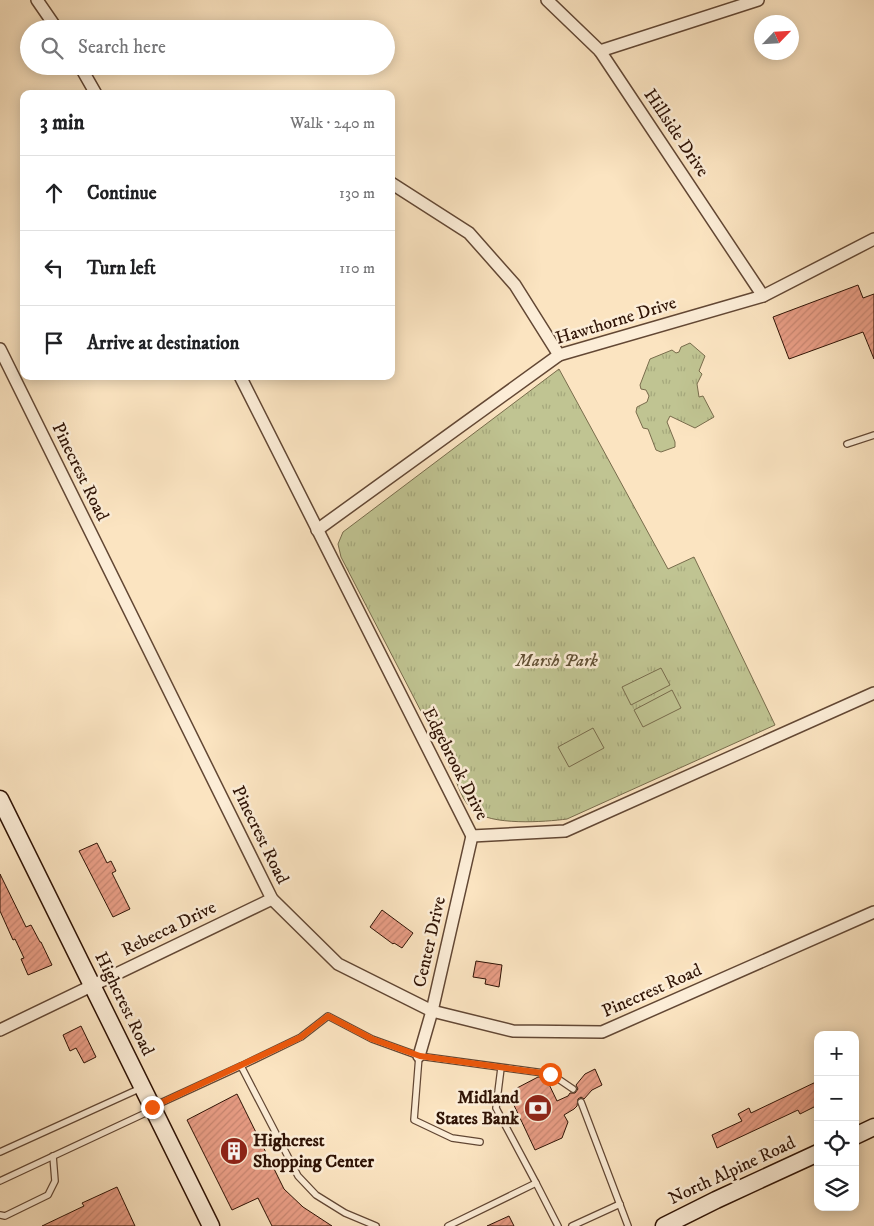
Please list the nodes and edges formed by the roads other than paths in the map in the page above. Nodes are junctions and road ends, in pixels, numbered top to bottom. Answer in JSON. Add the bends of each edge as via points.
{"nodes":[{"id":1,"x":37,"y":0,"type":"edge"},
{"id":2,"x":547,"y":0,"type":"edge"},
{"id":3,"x":758,"y":0,"type":"edge"},
{"id":4,"x":51,"y":20,"type":"edge"},
{"id":5,"x":600,"y":51,"type":"junction"},
{"id":6,"x":85,"y":75,"type":"edge"},
{"id":7,"x":94,"y":90,"type":"edge"},
{"id":8,"x":395,"y":186,"type":"edge"},
{"id":9,"x":874,"y":239,"type":"edge"},
{"id":10,"x":764,"y":296,"type":"junction"},
{"id":11,"x":0,"y":350,"type":"edge"},
{"id":12,"x":559,"y":355,"type":"junction"},
{"id":13,"x":242,"y":380,"type":"edge"},
{"id":14,"x":874,"y":434,"type":"edge"},
{"id":15,"x":847,"y":444,"type":"dead end"},
{"id":16,"x":317,"y":530,"type":"junction"},
{"id":17,"x":874,"y":692,"type":"edge"},
{"id":18,"x":0,"y":799,"type":"edge"},
{"id":19,"x":472,"y":836,"type":"junction"},
{"id":20,"x":272,"y":899,"type":"junction"},
{"id":21,"x":874,"y":912,"type":"edge"},
{"id":22,"x":93,"y":986,"type":"junction"},
{"id":23,"x":432,"y":1011,"type":"junction"},
{"id":24,"x":0,"y":1030,"type":"edge"},
{"id":25,"x":420,"y":1056,"type":"junction"},
{"id":26,"x":241,"y":1066,"type":"junction"},
{"id":27,"x":501,"y":1068,"type":"junction"},
{"id":28,"x":143,"y":1087,"type":"junction"},
{"id":29,"x":573,"y":1089,"type":"dead end"},
{"id":30,"x":581,"y":1102,"type":"dead end"},
{"id":31,"x":153,"y":1108,"type":"junction"},
{"id":32,"x":874,"y":1127,"type":"edge"},
{"id":33,"x":859,"y":1134,"type":"edge"},
{"id":34,"x":480,"y":1142,"type":"dead end"},
{"id":35,"x":0,"y":1152,"type":"edge"},
{"id":36,"x":814,"y":1155,"type":"edge"},
{"id":37,"x":53,"y":1156,"type":"junction"},
{"id":38,"x":0,"y":1181,"type":"edge"},
{"id":39,"x":536,"y":1183,"type":"junction"},
{"id":40,"x":620,"y":1204,"type":"junction"},
{"id":41,"x":0,"y":1215,"type":"edge"},
{"id":42,"x":211,"y":1226,"type":"edge"},
{"id":43,"x":376,"y":1226,"type":"edge"},
{"id":44,"x":448,"y":1226,"type":"edge"},
{"id":45,"x":558,"y":1226,"type":"edge"},
{"id":46,"x":572,"y":1226,"type":"edge"},
{"id":47,"x":628,"y":1226,"type":"edge"},
{"id":48,"x":664,"y":1226,"type":"edge"}],
"edges":[{"from":1,"to":4,"type":"street"},
{"from":2,"to":5,"type":"street","name":"Hillside Drive"},
{"from":3,"to":5,"type":"street"},
{"from":5,"to":10,"type":"street","name":"Hillside Drive"},
{"from":6,"to":7,"type":"street"},
{"from":8,"to":12,"type":"street","via":[[468,233],[515,286]]},
{"from":9,"to":10,"type":"street","name":"Hawthorne Drive"},
{"from":10,"to":12,"type":"street","name":"Hawthorne Drive"},
{"from":11,"to":20,"type":"street","name":"Pinecrest Road"},
{"from":12,"to":16,"type":"street","name":"Hawthorne Drive"},
{"from":13,"to":16,"type":"street","name":"Edgebrook Drive"},
{"from":14,"to":15,"type":"lane"},
{"from":16,"to":19,"type":"street","name":"Edgebrook Drive"},
{"from":17,"to":19,"type":"street","name":"Edgebrook Drive","via":[[564,831]]},
{"from":18,"to":22,"type":"street","name":"Highcrest Road"},
{"from":19,"to":23,"type":"street","name":"Center Drive"},
{"from":20,"to":22,"type":"street","name":"Rebecca Drive"},
{"from":20,"to":23,"type":"street","name":"Pinecrest Road","via":[[338,964]]},
{"from":21,"to":23,"type":"street","name":"Pinecrest Road","via":[[602,1032],[513,1031]]},
{"from":22,"to":24,"type":"street","name":"Rebecca Drive"},
{"from":22,"to":28,"type":"street","name":"Highcrest Road"},
{"from":23,"to":25,"type":"street","name":"Center Drive"},
{"from":25,"to":26,"type":"lane","via":[[372,1039],[328,1016],[301,1037]]},
{"from":25,"to":27,"type":"lane"},
{"from":25,"to":34,"type":"lane","via":[[414,1120],[452,1138]]},
{"from":26,"to":31,"type":"lane"},
{"from":26,"to":43,"type":"lane","via":[[298,1176],[316,1195]]},
{"from":27,"to":29,"type":"lane","via":[[550,1074]]},
{"from":27,"to":39,"type":"lane","via":[[496,1108]]},
{"from":28,"to":31,"type":"street","name":"Highcrest Road"},
{"from":28,"to":35,"type":"lane"},
{"from":30,"to":40,"type":"lane"},
{"from":31,"to":37,"type":"lane"},
{"from":31,"to":42,"type":"street","name":"Highcrest Road"},
{"from":32,"to":33,"type":"street"},
{"from":36,"to":48,"type":"street","name":"North Alpine Road"},
{"from":37,"to":38,"type":"lane"},
{"from":37,"to":41,"type":"lane","via":[[56,1181],[48,1194],[5,1216]]},
{"from":39,"to":44,"type":"lane"},
{"from":39,"to":45,"type":"lane"},
{"from":40,"to":46,"type":"lane"},
{"from":40,"to":47,"type":"lane"}]}
